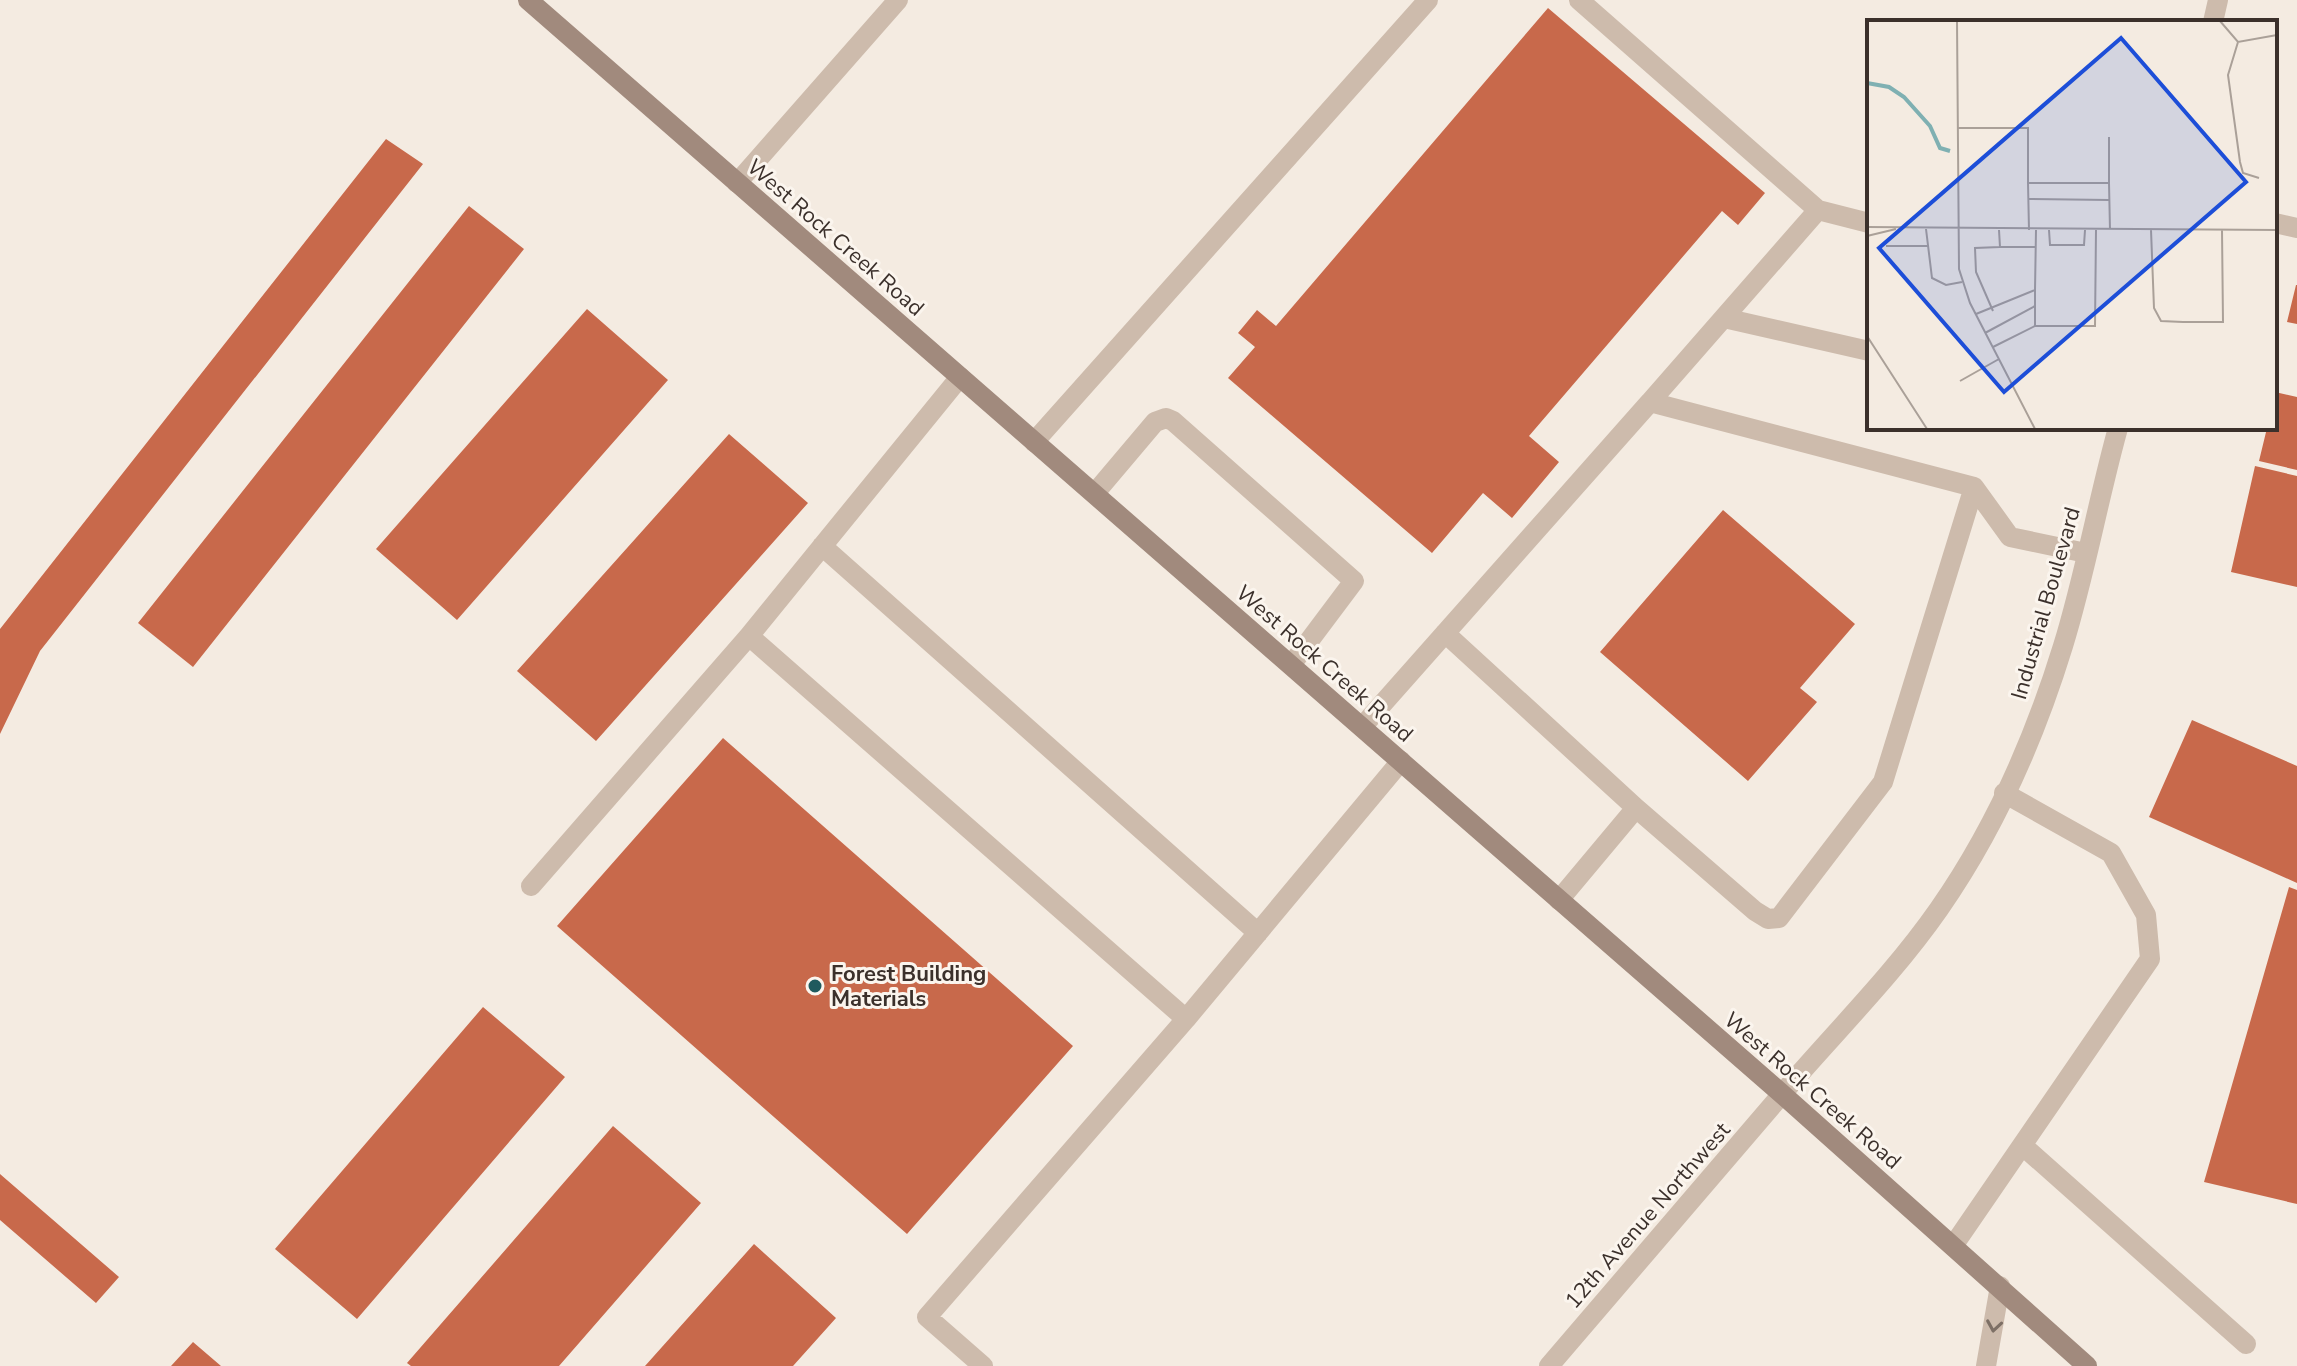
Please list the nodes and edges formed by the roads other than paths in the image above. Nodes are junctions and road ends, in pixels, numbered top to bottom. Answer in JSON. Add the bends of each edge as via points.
{"nodes":[{"id":1,"x":528,"y":0,"type":"edge"},
{"id":2,"x":898,"y":0,"type":"edge"},
{"id":3,"x":1428,"y":0,"type":"edge"},
{"id":4,"x":1579,"y":0,"type":"edge"},
{"id":5,"x":2218,"y":0,"type":"edge"},
{"id":6,"x":2213,"y":20,"type":"edge"},
{"id":7,"x":737,"y":183,"type":"junction"},
{"id":8,"x":1818,"y":210,"type":"junction"},
{"id":9,"x":1867,"y":222,"type":"edge"},
{"id":10,"x":2277,"y":223,"type":"edge"},
{"id":11,"x":2297,"y":228,"type":"edge"},
{"id":12,"x":1724,"y":318,"type":"junction"},
{"id":13,"x":1867,"y":351,"type":"edge"},
{"id":14,"x":960,"y":377,"type":"junction"},
{"id":15,"x":1650,"y":402,"type":"junction"},
{"id":16,"x":2117,"y":430,"type":"edge"},
{"id":17,"x":1034,"y":442,"type":"junction"},
{"id":18,"x":1974,"y":487,"type":"junction"},
{"id":19,"x":1095,"y":493,"type":"junction"},
{"id":20,"x":822,"y":546,"type":"junction"},
{"id":21,"x":2086,"y":553,"type":"junction"},
{"id":22,"x":1445,"y":633,"type":"junction"},
{"id":23,"x":749,"y":636,"type":"junction"},
{"id":24,"x":1291,"y":665,"type":"junction"},
{"id":25,"x":1362,"y":727,"type":"junction"},
{"id":26,"x":1401,"y":761,"type":"junction"},
{"id":27,"x":2004,"y":793,"type":"junction"},
{"id":28,"x":1636,"y":808,"type":"junction"},
{"id":29,"x":531,"y":886,"type":"dead end"},
{"id":30,"x":1559,"y":900,"type":"junction"},
{"id":31,"x":1258,"y":933,"type":"junction"},
{"id":32,"x":1186,"y":1019,"type":"junction"},
{"id":33,"x":1782,"y":1094,"type":"junction"},
{"id":34,"x":2023,"y":1146,"type":"junction"},
{"id":35,"x":1953,"y":1246,"type":"junction"},
{"id":36,"x":2000,"y":1286,"type":"junction"},
{"id":37,"x":2246,"y":1344,"type":"dead end"},
{"id":38,"x":983,"y":1366,"type":"edge"},
{"id":39,"x":1549,"y":1366,"type":"edge"},
{"id":40,"x":1986,"y":1366,"type":"edge"},
{"id":41,"x":2087,"y":1366,"type":"edge"}],
"edges":[{"from":1,"to":7,"type":"main road","name":"West Rock Creek Road"},
{"from":2,"to":7,"type":"street"},
{"from":3,"to":17,"type":"street"},
{"from":4,"to":8,"type":"street"},
{"from":5,"to":6,"type":"street"},
{"from":7,"to":14,"type":"main road","name":"West Rock Creek Road"},
{"from":8,"to":9,"type":"street"},
{"from":8,"to":12,"type":"street"},
{"from":10,"to":11,"type":"street"},
{"from":12,"to":13,"type":"street"},
{"from":12,"to":15,"type":"street"},
{"from":14,"to":17,"type":"main road","name":"West Rock Creek Road"},
{"from":14,"to":20,"type":"street"},
{"from":15,"to":18,"type":"street"},
{"from":15,"to":22,"type":"street"},
{"from":16,"to":21,"type":"street","name":"Industrial Boulevard"},
{"from":17,"to":19,"type":"main road","name":"West Rock Creek Road"},
{"from":18,"to":21,"type":"street","via":[[2010,537]]},
{"from":18,"to":28,"type":"street","via":[[1883,782],[1779,918],[1768,919],[1755,911]]},
{"from":19,"to":24,"type":"main road","name":"West Rock Creek Road"},
{"from":19,"to":24,"type":"street","via":[[1155,422],[1166,418],[1185,431],[1354,581]]},
{"from":20,"to":23,"type":"street"},
{"from":20,"to":31,"type":"street"},
{"from":21,"to":27,"type":"street","name":"Industrial Boulevard","via":[[2049,690]]},
{"from":22,"to":25,"type":"street"},
{"from":22,"to":28,"type":"street"},
{"from":23,"to":29,"type":"street"},
{"from":23,"to":32,"type":"street"},
{"from":24,"to":25,"type":"main road","name":"West Rock Creek Road"},
{"from":25,"to":26,"type":"main road","name":"West Rock Creek Road"},
{"from":26,"to":30,"type":"main road","name":"West Rock Creek Road"},
{"from":26,"to":31,"type":"street"},
{"from":27,"to":33,"type":"street","name":"Industrial Boulevard","via":[[1961,876],[1908,952]]},
{"from":27,"to":34,"type":"street","via":[[2111,853],[2146,915],[2150,959]]},
{"from":28,"to":30,"type":"street"},
{"from":30,"to":33,"type":"main road","name":"West Rock Creek Road"},
{"from":31,"to":32,"type":"street"},
{"from":32,"to":38,"type":"street","via":[[927,1317]]},
{"from":33,"to":35,"type":"main road","name":"West Rock Creek Road"},
{"from":33,"to":39,"type":"street","name":"12th Avenue Northwest"},
{"from":34,"to":35,"type":"street"},
{"from":34,"to":37,"type":"street"},
{"from":35,"to":36,"type":"main road","name":"West Rock Creek Road"},
{"from":36,"to":40,"type":"street","one_way":true},
{"from":36,"to":41,"type":"main road","name":"West Rock Creek Road"}]}
